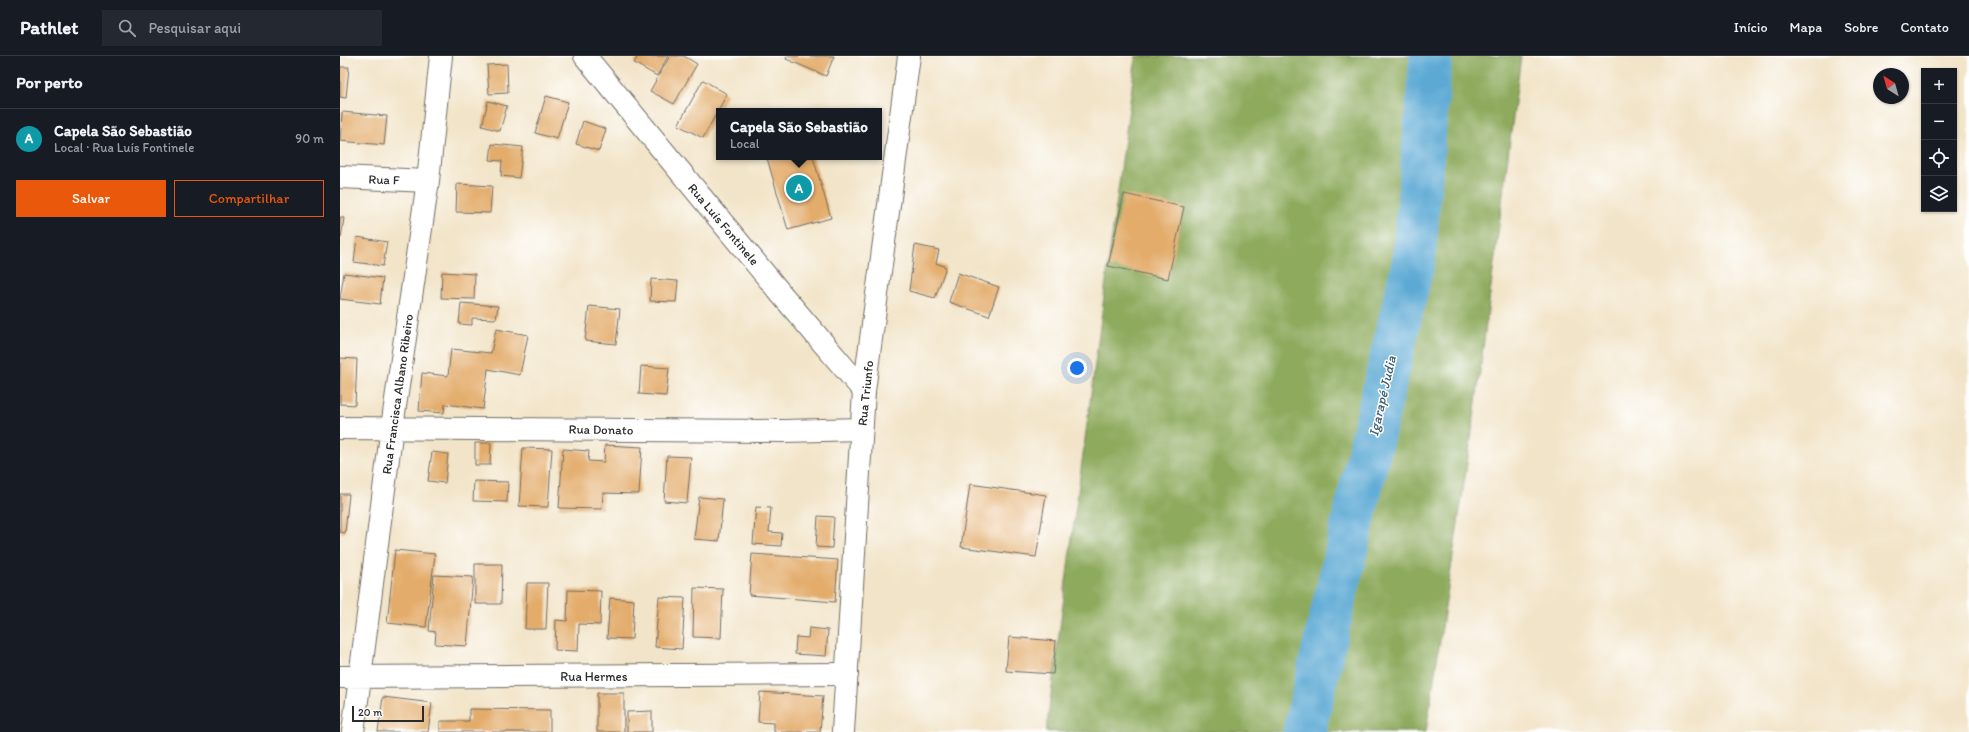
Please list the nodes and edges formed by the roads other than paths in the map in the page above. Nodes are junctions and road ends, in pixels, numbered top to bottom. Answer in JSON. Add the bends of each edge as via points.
{"nodes":[{"id":1,"x":441,"y":56,"type":"edge"},
{"id":2,"x":585,"y":56,"type":"edge"},
{"id":3,"x":909,"y":56,"type":"edge"},
{"id":4,"x":340,"y":177,"type":"edge"},
{"id":5,"x":428,"y":181,"type":"junction"},
{"id":6,"x":864,"y":391,"type":"junction"},
{"id":7,"x":392,"y":427,"type":"junction"},
{"id":8,"x":340,"y":428,"type":"edge"},
{"id":9,"x":861,"y":429,"type":"junction"},
{"id":10,"x":847,"y":674,"type":"junction"},
{"id":11,"x":349,"y":677,"type":"edge"},
{"id":12,"x":353,"y":732,"type":"edge"},
{"id":13,"x":843,"y":732,"type":"edge"}],
"edges":[{"from":1,"to":5,"type":"street","name":"Rua Francisca Albano Ribeiro"},
{"from":2,"to":6,"type":"street","name":"Rua Luís Fontinele"},
{"from":3,"to":6,"type":"street","name":"Rua Triunfo"},
{"from":4,"to":5,"type":"street","name":"Rua F"},
{"from":5,"to":7,"type":"street","name":"Rua Francisca Albano Ribeiro"},
{"from":6,"to":9,"type":"street","name":"Rua Triunfo"},
{"from":7,"to":8,"type":"street","name":"Rua Donato"},
{"from":7,"to":9,"type":"street","name":"Rua Donato","via":[[784,431]]},
{"from":7,"to":11,"type":"street","name":"Rua Francisca Albano Ribeiro"},
{"from":9,"to":10,"type":"street","name":"Rua Triunfo"},
{"from":10,"to":11,"type":"street","name":"Rua Hermes"},
{"from":10,"to":13,"type":"street","name":"Rua Triunfo"},
{"from":11,"to":12,"type":"street","name":"Rua Francisca Albano Ribeiro"}]}
